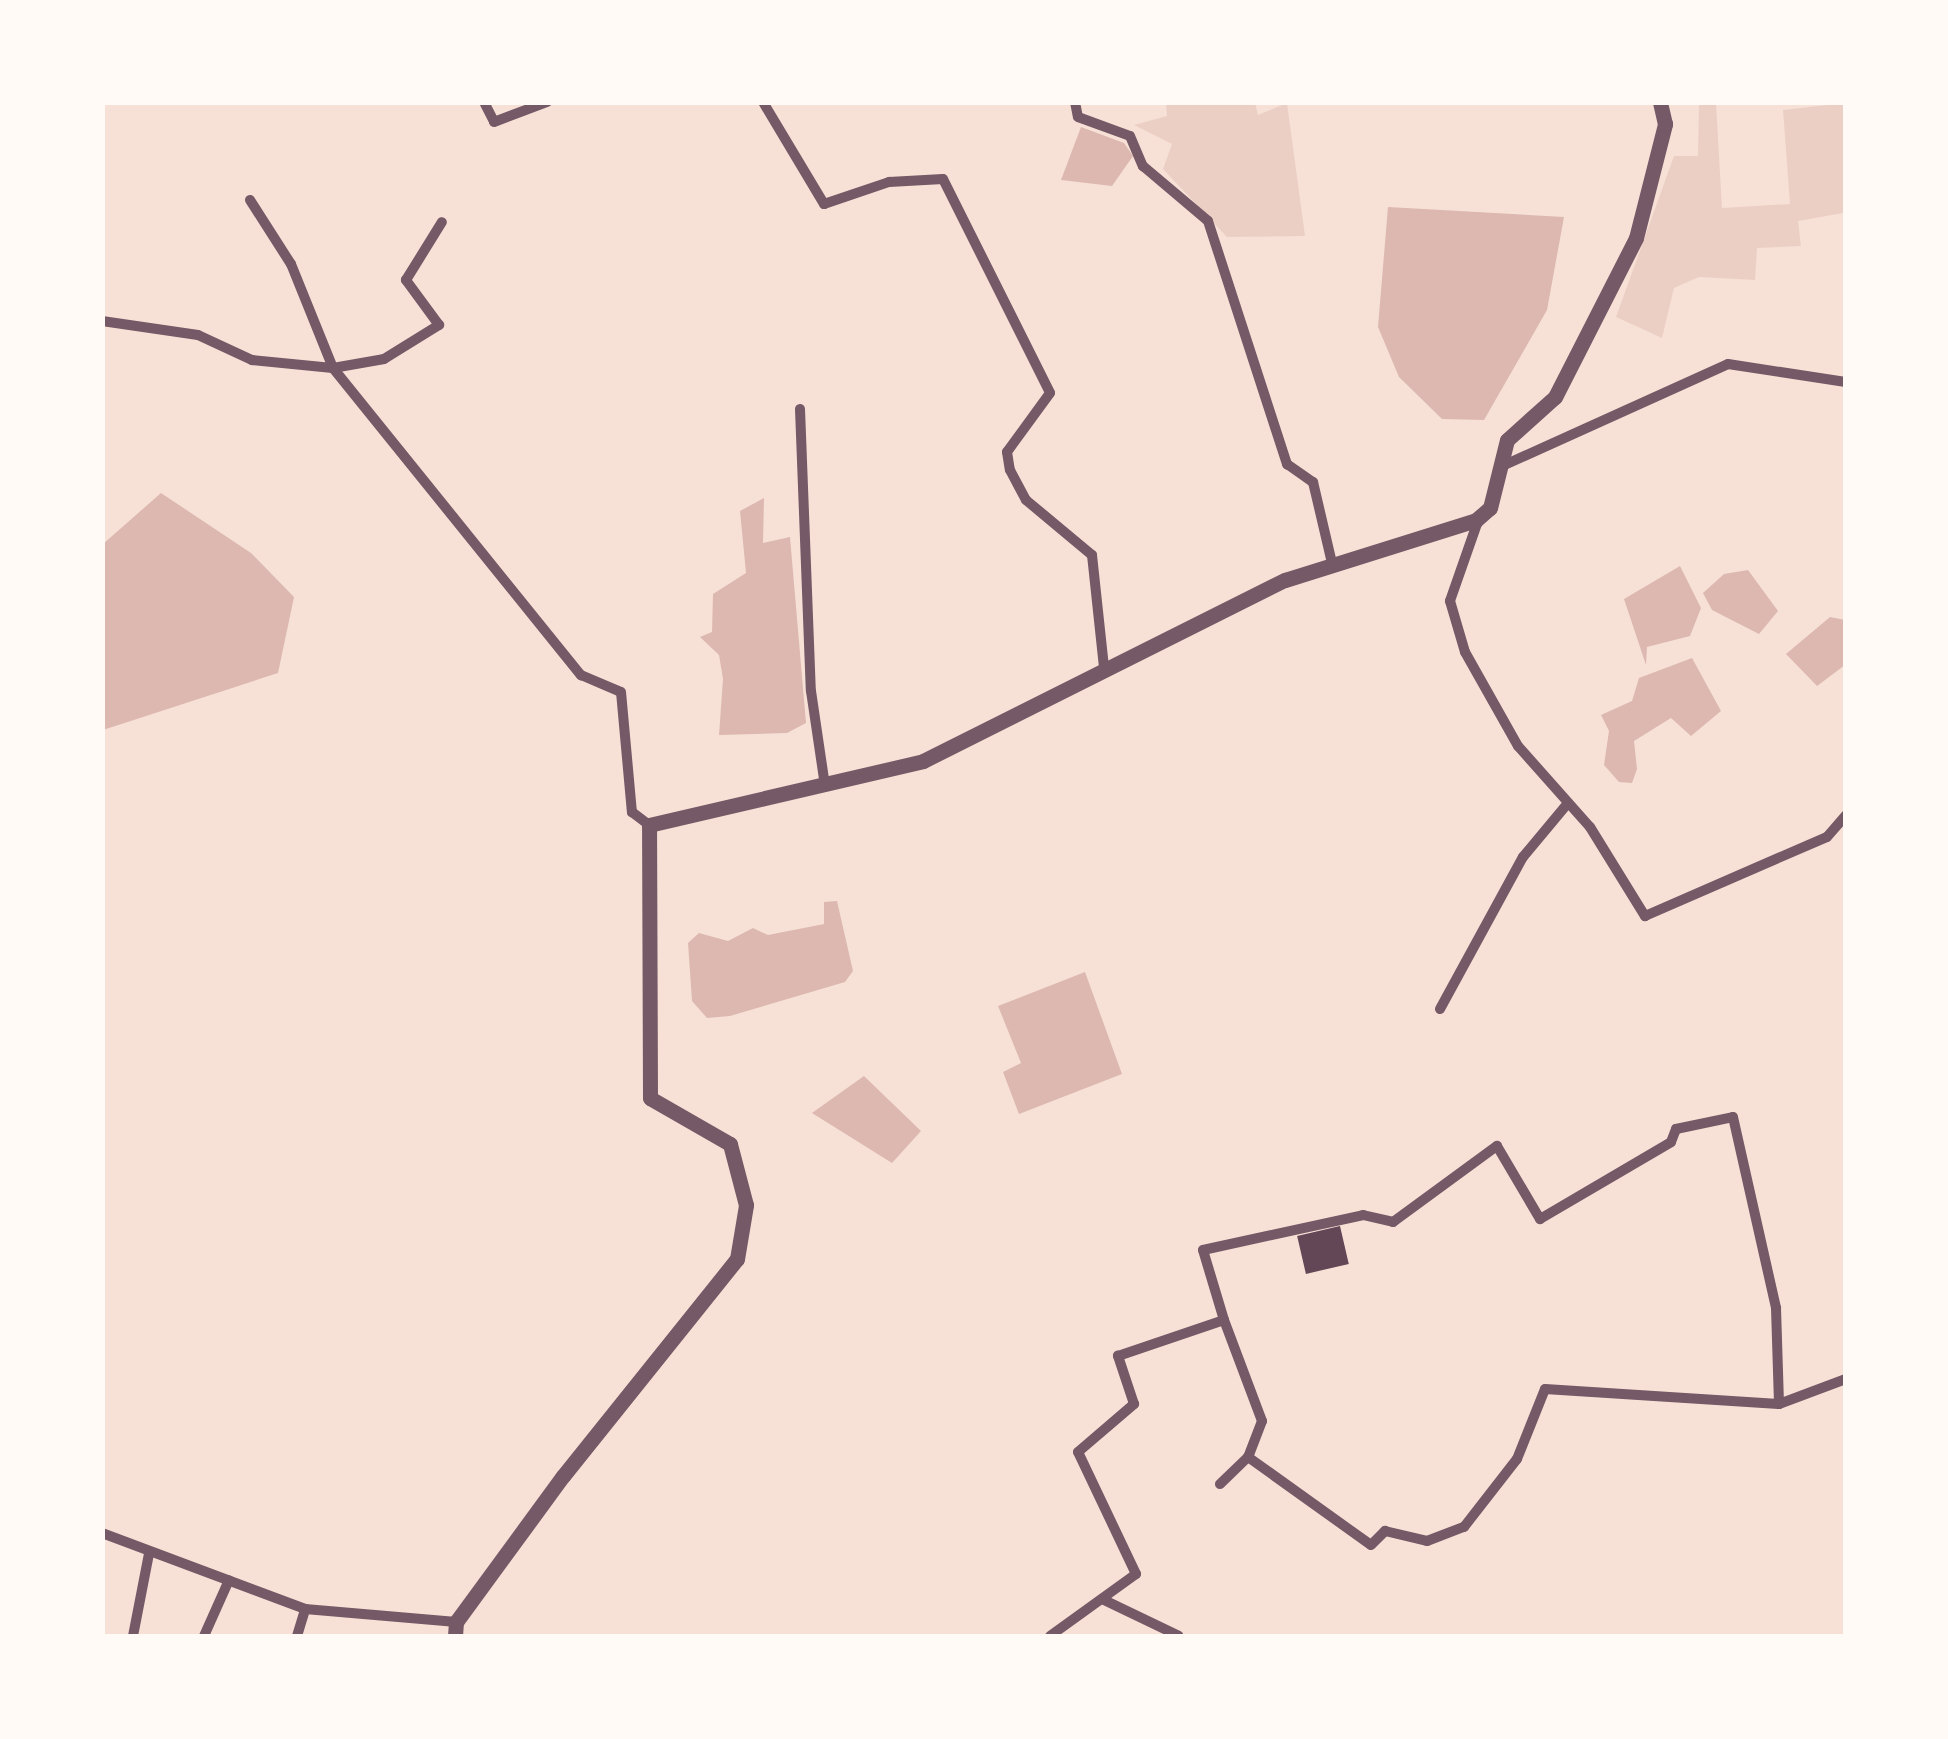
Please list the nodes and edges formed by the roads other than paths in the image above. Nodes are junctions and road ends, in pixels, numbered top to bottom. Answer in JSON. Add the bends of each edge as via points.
{"nodes":[{"id":1,"x":484,"y":102,"type":"edge"},
{"id":2,"x":547,"y":102,"type":"edge"},
{"id":3,"x":763,"y":102,"type":"edge"},
{"id":4,"x":1075,"y":102,"type":"edge"},
{"id":5,"x":1660,"y":102,"type":"edge"},
{"id":6,"x":250,"y":200,"type":"dead end"},
{"id":7,"x":442,"y":222,"type":"dead end"},
{"id":8,"x":102,"y":321,"type":"edge"},
{"id":9,"x":332,"y":368,"type":"junction"},
{"id":10,"x":1846,"y":382,"type":"edge"},
{"id":11,"x":800,"y":409,"type":"dead end"},
{"id":12,"x":1495,"y":469,"type":"junction"},
{"id":13,"x":1478,"y":518,"type":"junction"},
{"id":14,"x":1332,"y":563,"type":"junction"},
{"id":15,"x":1104,"y":667,"type":"junction"},
{"id":16,"x":825,"y":786,"type":"junction"},
{"id":17,"x":1576,"y":810,"type":"junction"},
{"id":18,"x":1846,"y":815,"type":"edge"},
{"id":19,"x":649,"y":825,"type":"junction"},
{"id":20,"x":1440,"y":1009,"type":"dead end"},
{"id":21,"x":1224,"y":1320,"type":"junction"},
{"id":22,"x":1846,"y":1378,"type":"edge"},
{"id":23,"x":1779,"y":1404,"type":"junction"},
{"id":24,"x":1248,"y":1457,"type":"junction"},
{"id":25,"x":1220,"y":1484,"type":"dead end"},
{"id":26,"x":102,"y":1534,"type":"edge"},
{"id":27,"x":150,"y":1554,"type":"junction"},
{"id":28,"x":229,"y":1580,"type":"junction"},
{"id":29,"x":1102,"y":1599,"type":"junction"},
{"id":30,"x":305,"y":1608,"type":"junction"},
{"id":31,"x":455,"y":1629,"type":"edge"},
{"id":32,"x":133,"y":1636,"type":"edge"},
{"id":33,"x":204,"y":1636,"type":"edge"},
{"id":34,"x":297,"y":1636,"type":"edge"},
{"id":35,"x":1050,"y":1636,"type":"edge"},
{"id":36,"x":1180,"y":1636,"type":"edge"}],
"edges":[{"from":1,"to":2,"type":"street","via":[[494,122]]},
{"from":3,"to":15,"type":"street","via":[[824,204],[890,182],[943,179],[1050,393],[1007,452],[1010,470],[1026,500],[1092,555]]},
{"from":4,"to":14,"type":"street","via":[[1078,117],[1130,136],[1143,166],[1208,221],[1287,464],[1313,482]]},
{"from":5,"to":12,"type":"street","via":[[1666,124],[1636,238],[1556,398],[1507,440]]},
{"from":6,"to":9,"type":"street","via":[[292,264]]},
{"from":7,"to":9,"type":"street","via":[[406,280],[440,326],[384,359]]},
{"from":8,"to":9,"type":"street","via":[[198,335],[252,360]]},
{"from":9,"to":19,"type":"street","via":[[581,675],[621,692],[632,812]]},
{"from":10,"to":12,"type":"street","via":[[1728,364]]},
{"from":11,"to":16,"type":"street","via":[[811,691]]},
{"from":12,"to":13,"type":"street","via":[[1490,508]]},
{"from":13,"to":14,"type":"street"},
{"from":13,"to":17,"type":"street","via":[[1450,601],[1465,652],[1518,746]]},
{"from":14,"to":15,"type":"street"},
{"from":15,"to":16,"type":"street","via":[[979,739]]},
{"from":16,"to":19,"type":"street"},
{"from":17,"to":18,"type":"street","via":[[1645,916],[1827,837]]},
{"from":17,"to":20,"type":"street","via":[[1565,800],[1523,857]]},
{"from":19,"to":31,"type":"street","via":[[650,1098],[730,1144],[746,1205],[737,1258]]},
{"from":21,"to":23,"type":"street","via":[[1204,1250],[1363,1215],[1393,1222],[1497,1146],[1540,1219],[1670,1142],[1676,1128],[1732,1117],[1776,1308]]},
{"from":21,"to":24,"type":"street","via":[[1262,1421]]},
{"from":21,"to":29,"type":"street","via":[[1118,1356],[1134,1404],[1078,1452],[1136,1574]]},
{"from":22,"to":23,"type":"street"},
{"from":23,"to":24,"type":"street","via":[[1545,1389],[1518,1458],[1464,1526],[1427,1540],[1384,1532],[1371,1544]]},
{"from":24,"to":25,"type":"street"},
{"from":26,"to":27,"type":"street"},
{"from":27,"to":28,"type":"street"},
{"from":27,"to":32,"type":"street"},
{"from":28,"to":30,"type":"street"},
{"from":28,"to":33,"type":"street"},
{"from":29,"to":35,"type":"street"},
{"from":29,"to":36,"type":"street"},
{"from":30,"to":31,"type":"street"},
{"from":30,"to":34,"type":"street"}]}
